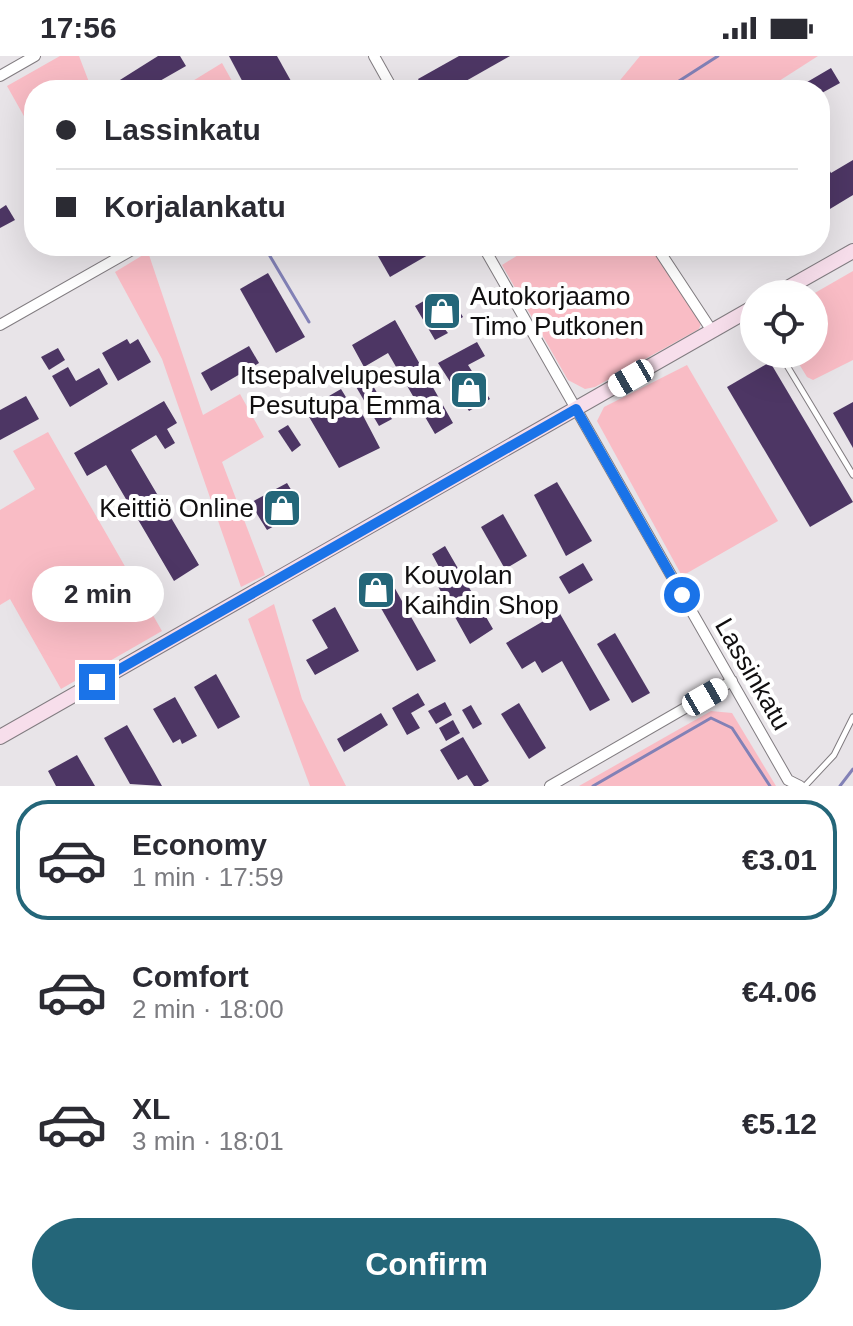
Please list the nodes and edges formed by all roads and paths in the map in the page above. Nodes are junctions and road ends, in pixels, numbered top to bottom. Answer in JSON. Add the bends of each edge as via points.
{"nodes":[{"id":1,"x":35,"y":56,"type":"edge"},
{"id":2,"x":374,"y":56,"type":"edge"},
{"id":3,"x":0,"y":76,"type":"edge"},
{"id":4,"x":387,"y":80,"type":"edge"},
{"id":5,"x":853,"y":251,"type":"edge"},
{"id":6,"x":121,"y":256,"type":"edge"},
{"id":7,"x":489,"y":256,"type":"edge"},
{"id":8,"x":663,"y":256,"type":"edge"},
{"id":9,"x":802,"y":280,"type":"edge"},
{"id":10,"x":740,"y":316,"type":"edge"},
{"id":11,"x":0,"y":325,"type":"edge"},
{"id":12,"x":712,"y":331,"type":"junction"},
{"id":13,"x":788,"y":368,"type":"edge"},
{"id":14,"x":576,"y":409,"type":"junction"},
{"id":15,"x":853,"y":475,"type":"edge"},
{"id":16,"x":732,"y":681,"type":"junction"},
{"id":17,"x":853,"y":717,"type":"edge"},
{"id":18,"x":0,"y":737,"type":"edge"},
{"id":19,"x":550,"y":786,"type":"edge"},
{"id":20,"x":802,"y":786,"type":"edge"}],
"edges":[{"from":1,"to":3,"type":"street"},
{"from":2,"to":4,"type":"street"},
{"from":5,"to":9,"type":"street"},
{"from":6,"to":11,"type":"street"},
{"from":7,"to":14,"type":"street","name":"Lassinkatu"},
{"from":8,"to":12,"type":"street"},
{"from":10,"to":12,"type":"street"},
{"from":12,"to":14,"type":"street"},
{"from":13,"to":15,"type":"lane"},
{"from":14,"to":16,"type":"street","name":"Lassinkatu"},
{"from":14,"to":18,"type":"street"},
{"from":16,"to":19,"type":"street"},
{"from":16,"to":20,"type":"street","name":"Lassinkatu","via":[[788,780]]},
{"from":17,"to":20,"type":"lane","via":[[834,755]]}]}
